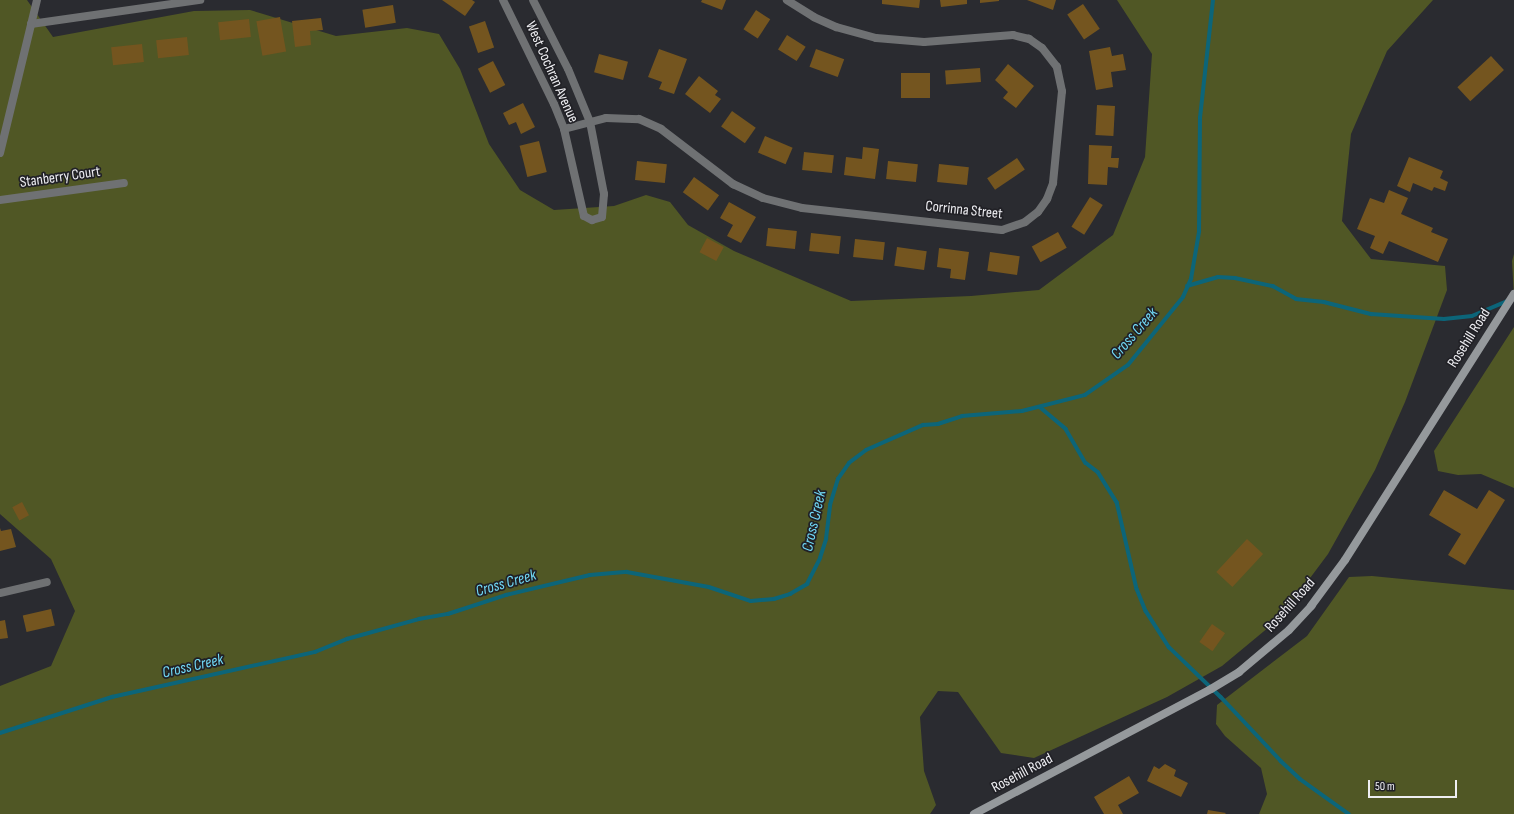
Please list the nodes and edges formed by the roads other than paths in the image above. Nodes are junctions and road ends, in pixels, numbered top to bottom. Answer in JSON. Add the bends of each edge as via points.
{"nodes":[{"id":1,"x":36,"y":0,"type":"edge"},
{"id":2,"x":196,"y":0,"type":"edge"},
{"id":3,"x":503,"y":0,"type":"edge"},
{"id":4,"x":533,"y":0,"type":"edge"},
{"id":5,"x":787,"y":0,"type":"edge"},
{"id":6,"x":31,"y":24,"type":"junction"},
{"id":7,"x":590,"y":122,"type":"junction"},
{"id":8,"x":564,"y":129,"type":"junction"},
{"id":9,"x":0,"y":153,"type":"edge"},
{"id":10,"x":124,"y":183,"type":"dead end"},
{"id":11,"x":0,"y":200,"type":"edge"},
{"id":12,"x":1514,"y":294,"type":"edge"},
{"id":13,"x":47,"y":582,"type":"dead end"},
{"id":14,"x":0,"y":593,"type":"edge"},
{"id":15,"x":974,"y":814,"type":"edge"}],
"edges":[{"from":1,"to":6,"type":"street"},
{"from":2,"to":6,"type":"street"},
{"from":3,"to":8,"type":"street","name":"West Cochran Avenue","via":[[544,81]]},
{"from":4,"to":7,"type":"street","name":"West Cochran Avenue","via":[[568,69]]},
{"from":5,"to":7,"type":"street","name":"Corrinna Street","via":[[836,27],[876,38],[924,42],[1013,35],[1029,39],[1042,48],[1057,67],[1062,91],[1053,183],[1043,206],[1025,222],[1002,230],[786,205],[733,184],[654,125],[622,117]]},
{"from":6,"to":9,"type":"street"},
{"from":7,"to":8,"type":"street","name":"Corrinna Street"},
{"from":7,"to":8,"type":"street","name":"West Cochran Avenue","via":[[604,194],[602,217],[592,220],[584,216]]},
{"from":10,"to":11,"type":"street","name":"Stanberry Court"},
{"from":12,"to":15,"type":"main road","name":"Rosehill Road","via":[[1345,560],[1311,606],[1289,630],[1244,668],[1211,689]]},
{"from":13,"to":14,"type":"street"}]}
